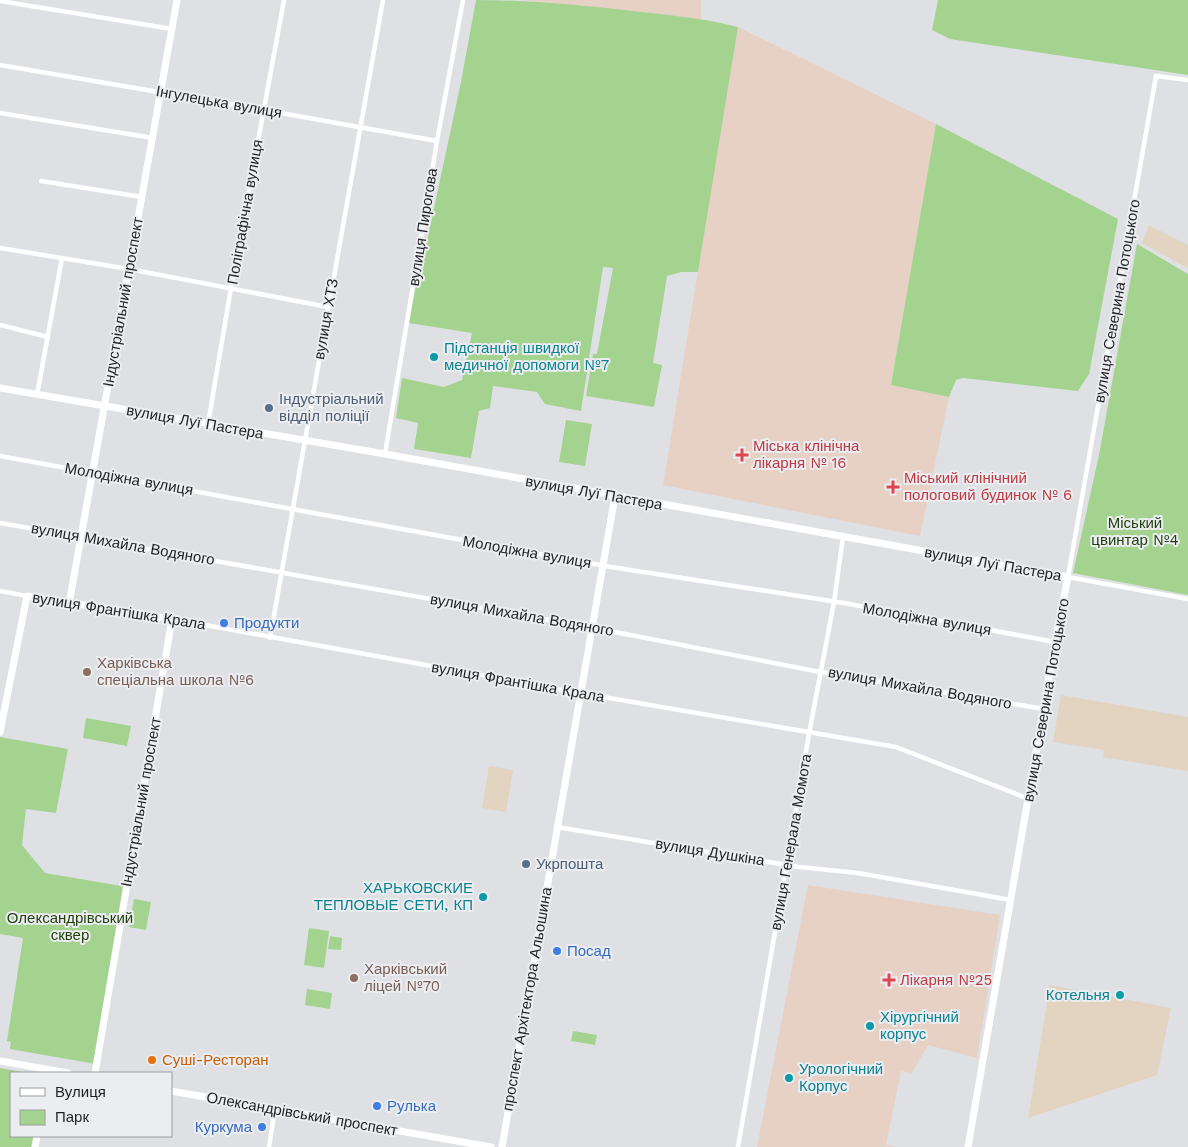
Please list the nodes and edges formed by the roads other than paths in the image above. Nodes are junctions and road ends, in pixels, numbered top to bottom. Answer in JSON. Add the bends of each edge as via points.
{"nodes":[{"id":1,"x":0,"y":0,"type":"edge"},
{"id":2,"x":177,"y":0,"type":"edge"},
{"id":3,"x":284,"y":0,"type":"edge"},
{"id":4,"x":383,"y":0,"type":"edge"},
{"id":5,"x":463,"y":0,"type":"edge"},
{"id":6,"x":172,"y":29,"type":"junction"},
{"id":7,"x":0,"y":65,"type":"edge"},
{"id":8,"x":1188,"y":80,"type":"edge"},
{"id":9,"x":161,"y":92,"type":"junction"},
{"id":10,"x":264,"y":110,"type":"junction"},
{"id":11,"x":0,"y":113,"type":"edge"},
{"id":12,"x":361,"y":128,"type":"junction"},
{"id":13,"x":153,"y":138,"type":"junction"},
{"id":14,"x":437,"y":141,"type":"junction"},
{"id":15,"x":41,"y":181,"type":"dead end"},
{"id":16,"x":142,"y":197,"type":"junction"},
{"id":17,"x":0,"y":248,"type":"edge"},
{"id":18,"x":62,"y":258,"type":"junction"},
{"id":19,"x":129,"y":269,"type":"junction"},
{"id":20,"x":231,"y":288,"type":"junction"},
{"id":21,"x":328,"y":307,"type":"junction"},
{"id":22,"x":0,"y":325,"type":"edge"},
{"id":23,"x":48,"y":337,"type":"junction"},
{"id":24,"x":0,"y":388,"type":"edge"},
{"id":25,"x":37,"y":394,"type":"junction"},
{"id":26,"x":104,"y":406,"type":"junction"},
{"id":27,"x":208,"y":425,"type":"junction"},
{"id":28,"x":305,"y":441,"type":"junction"},
{"id":29,"x":385,"y":454,"type":"junction"},
{"id":30,"x":0,"y":456,"type":"edge"},
{"id":31,"x":93,"y":472,"type":"junction"},
{"id":32,"x":615,"y":496,"type":"junction"},
{"id":33,"x":292,"y":509,"type":"junction"},
{"id":34,"x":0,"y":522,"type":"edge"},
{"id":35,"x":81,"y":537,"type":"junction"},
{"id":36,"x":843,"y":537,"type":"junction"},
{"id":37,"x":603,"y":566,"type":"junction"},
{"id":38,"x":281,"y":571,"type":"junction"},
{"id":39,"x":1068,"y":578,"type":"junction"},
{"id":40,"x":0,"y":591,"type":"edge"},
{"id":41,"x":26,"y":596,"type":"junction"},
{"id":42,"x":1188,"y":599,"type":"edge"},
{"id":43,"x":834,"y":602,"type":"junction"},
{"id":44,"x":69,"y":604,"type":"junction"},
{"id":45,"x":172,"y":619,"type":"junction"},
{"id":46,"x":592,"y":628,"type":"junction"},
{"id":47,"x":270,"y":638,"type":"junction"},
{"id":48,"x":1056,"y":642,"type":"junction"},
{"id":49,"x":822,"y":672,"type":"junction"},
{"id":50,"x":580,"y":694,"type":"junction"},
{"id":51,"x":1044,"y":709,"type":"junction"},
{"id":52,"x":0,"y":732,"type":"edge"},
{"id":53,"x":809,"y":734,"type":"junction"},
{"id":54,"x":1029,"y":799,"type":"junction"},
{"id":55,"x":557,"y":827,"type":"junction"},
{"id":56,"x":787,"y":864,"type":"junction"},
{"id":57,"x":1012,"y":900,"type":"junction"},
{"id":58,"x":0,"y":1061,"type":"edge"},
{"id":59,"x":48,"y":1072,"type":"edge"},
{"id":60,"x":95,"y":1072,"type":"edge"},
{"id":61,"x":172,"y":1092,"type":"edge"},
{"id":62,"x":276,"y":1109,"type":"junction"},
{"id":63,"x":269,"y":1147,"type":"edge"},
{"id":64,"x":491,"y":1147,"type":"edge"},
{"id":65,"x":502,"y":1147,"type":"edge"},
{"id":66,"x":738,"y":1147,"type":"edge"},
{"id":67,"x":968,"y":1147,"type":"edge"}],
"edges":[{"from":1,"to":6,"type":"street"},
{"from":2,"to":6,"type":"street","name":"Індустріальний проспект"},
{"from":3,"to":10,"type":"street","name":"Поліграфічна вулиця"},
{"from":4,"to":12,"type":"street","name":"вулиця ХТЗ"},
{"from":5,"to":14,"type":"street","name":"вулиця Пирогова"},
{"from":6,"to":9,"type":"street","name":"Індустріальний проспект"},
{"from":7,"to":9,"type":"street","name":"Інгулецька вулиця"},
{"from":8,"to":39,"type":"street","name":"вулиця Северина Потоцького","via":[[1156,76]]},
{"from":9,"to":10,"type":"street","name":"Інгулецька вулиця"},
{"from":9,"to":13,"type":"street","name":"Індустріальний проспект"},
{"from":10,"to":12,"type":"street","name":"Інгулецька вулиця"},
{"from":10,"to":20,"type":"street","name":"Поліграфічна вулиця"},
{"from":11,"to":13,"type":"street"},
{"from":12,"to":14,"type":"street","name":"Інгулецька вулиця"},
{"from":12,"to":21,"type":"street","name":"вулиця ХТЗ"},
{"from":13,"to":16,"type":"street","name":"Індустріальний проспект"},
{"from":14,"to":29,"type":"street","name":"вулиця Пирогова"},
{"from":15,"to":16,"type":"street"},
{"from":16,"to":19,"type":"street","name":"Індустріальний проспект"},
{"from":17,"to":18,"type":"street"},
{"from":18,"to":19,"type":"street"},
{"from":18,"to":23,"type":"street"},
{"from":19,"to":20,"type":"street"},
{"from":19,"to":26,"type":"street","name":"Індустріальний проспект"},
{"from":20,"to":21,"type":"street"},
{"from":20,"to":27,"type":"street","name":"Поліграфічна вулиця"},
{"from":21,"to":28,"type":"street","name":"вулиця ХТЗ"},
{"from":22,"to":23,"type":"street"},
{"from":23,"to":25,"type":"street"},
{"from":24,"to":25,"type":"street","name":"вулиця Луї Пастера"},
{"from":25,"to":26,"type":"street","name":"вулиця Луї Пастера"},
{"from":26,"to":27,"type":"street","name":"вулиця Луї Пастера"},
{"from":26,"to":31,"type":"street","name":"Індустріальний проспект"},
{"from":27,"to":28,"type":"street","name":"вулиця Луї Пастера"},
{"from":28,"to":29,"type":"street","name":"вулиця Луї Пастера"},
{"from":28,"to":33,"type":"street","name":"вулиця ХТЗ"},
{"from":29,"to":32,"type":"street","name":"вулиця Луї Пастера"},
{"from":30,"to":31,"type":"street","name":"Молодіжна вулиця"},
{"from":31,"to":33,"type":"street","name":"Молодіжна вулиця"},
{"from":31,"to":35,"type":"street","name":"Індустріальний проспект"},
{"from":32,"to":36,"type":"street","name":"вулиця Луї Пастера"},
{"from":32,"to":37,"type":"street","name":"проспект Архітектора Альошина"},
{"from":33,"to":37,"type":"street","name":"Молодіжна вулиця"},
{"from":33,"to":38,"type":"street","name":"вулиця ХТЗ"},
{"from":34,"to":35,"type":"street","name":"вулиця Михайла Водяного"},
{"from":35,"to":38,"type":"street","name":"вулиця Михайла Водяного"},
{"from":35,"to":44,"type":"street","name":"Індустріальний проспект"},
{"from":36,"to":39,"type":"street","name":"вулиця Луї Пастера"},
{"from":36,"to":43,"type":"street","name":"вулиця Генерала Момота"},
{"from":37,"to":43,"type":"street","name":"Молодіжна вулиця"},
{"from":37,"to":46,"type":"street","name":"проспект Архітектора Альошина"},
{"from":38,"to":46,"type":"street","name":"вулиця Михайла Водяного"},
{"from":38,"to":47,"type":"street","name":"вулиця ХТЗ"},
{"from":39,"to":42,"type":"street","name":"вулиця Луї Пастера"},
{"from":39,"to":48,"type":"street","name":"вулиця Северина Потоцького"},
{"from":40,"to":41,"type":"street","name":"вулиця Франтішка Крала"},
{"from":41,"to":44,"type":"street","name":"вулиця Франтішка Крала"},
{"from":41,"to":52,"type":"street"},
{"from":43,"to":48,"type":"street","name":"Молодіжна вулиця"},
{"from":43,"to":49,"type":"street","name":"вулиця Генерала Момота"},
{"from":44,"to":45,"type":"street","name":"вулиця Франтішка Крала"},
{"from":45,"to":47,"type":"street","name":"вулиця Франтішка Крала"},
{"from":45,"to":60,"type":"street","name":"Індустріальний проспект"},
{"from":46,"to":49,"type":"street","name":"вулиця Михайла Водяного"},
{"from":46,"to":50,"type":"street","name":"проспект Архітектора Альошина"},
{"from":47,"to":50,"type":"street","name":"вулиця Франтішка Крала"},
{"from":48,"to":51,"type":"street","name":"вулиця Северина Потоцького"},
{"from":49,"to":51,"type":"street","name":"вулиця Михайла Водяного"},
{"from":49,"to":53,"type":"street","name":"вулиця Генерала Момота"},
{"from":50,"to":53,"type":"street","name":"вулиця Франтішка Крала"},
{"from":50,"to":55,"type":"street","name":"проспект Архітектора Альошина"},
{"from":51,"to":54,"type":"street","name":"вулиця Северина Потоцького"},
{"from":53,"to":54,"type":"street","name":"вулиця Франтішка Крала","via":[[896,747]]},
{"from":53,"to":56,"type":"street","name":"вулиця Генерала Момота"},
{"from":54,"to":57,"type":"street","name":"вулиця Северина Потоцького"},
{"from":55,"to":56,"type":"street","name":"вулиця Душкіна"},
{"from":55,"to":65,"type":"street","name":"проспект Архітектора Альошина"},
{"from":56,"to":57,"type":"street","name":"вулиця Душкіна"},
{"from":56,"to":66,"type":"street","name":"вулиця Генерала Момота"},
{"from":57,"to":67,"type":"street","name":"вулиця Северина Потоцького"},
{"from":58,"to":59,"type":"street"},
{"from":61,"to":62,"type":"street","name":"Олександрівський проспект"},
{"from":62,"to":63,"type":"street"},
{"from":62,"to":64,"type":"street","name":"Олександрівський проспект"}]}
